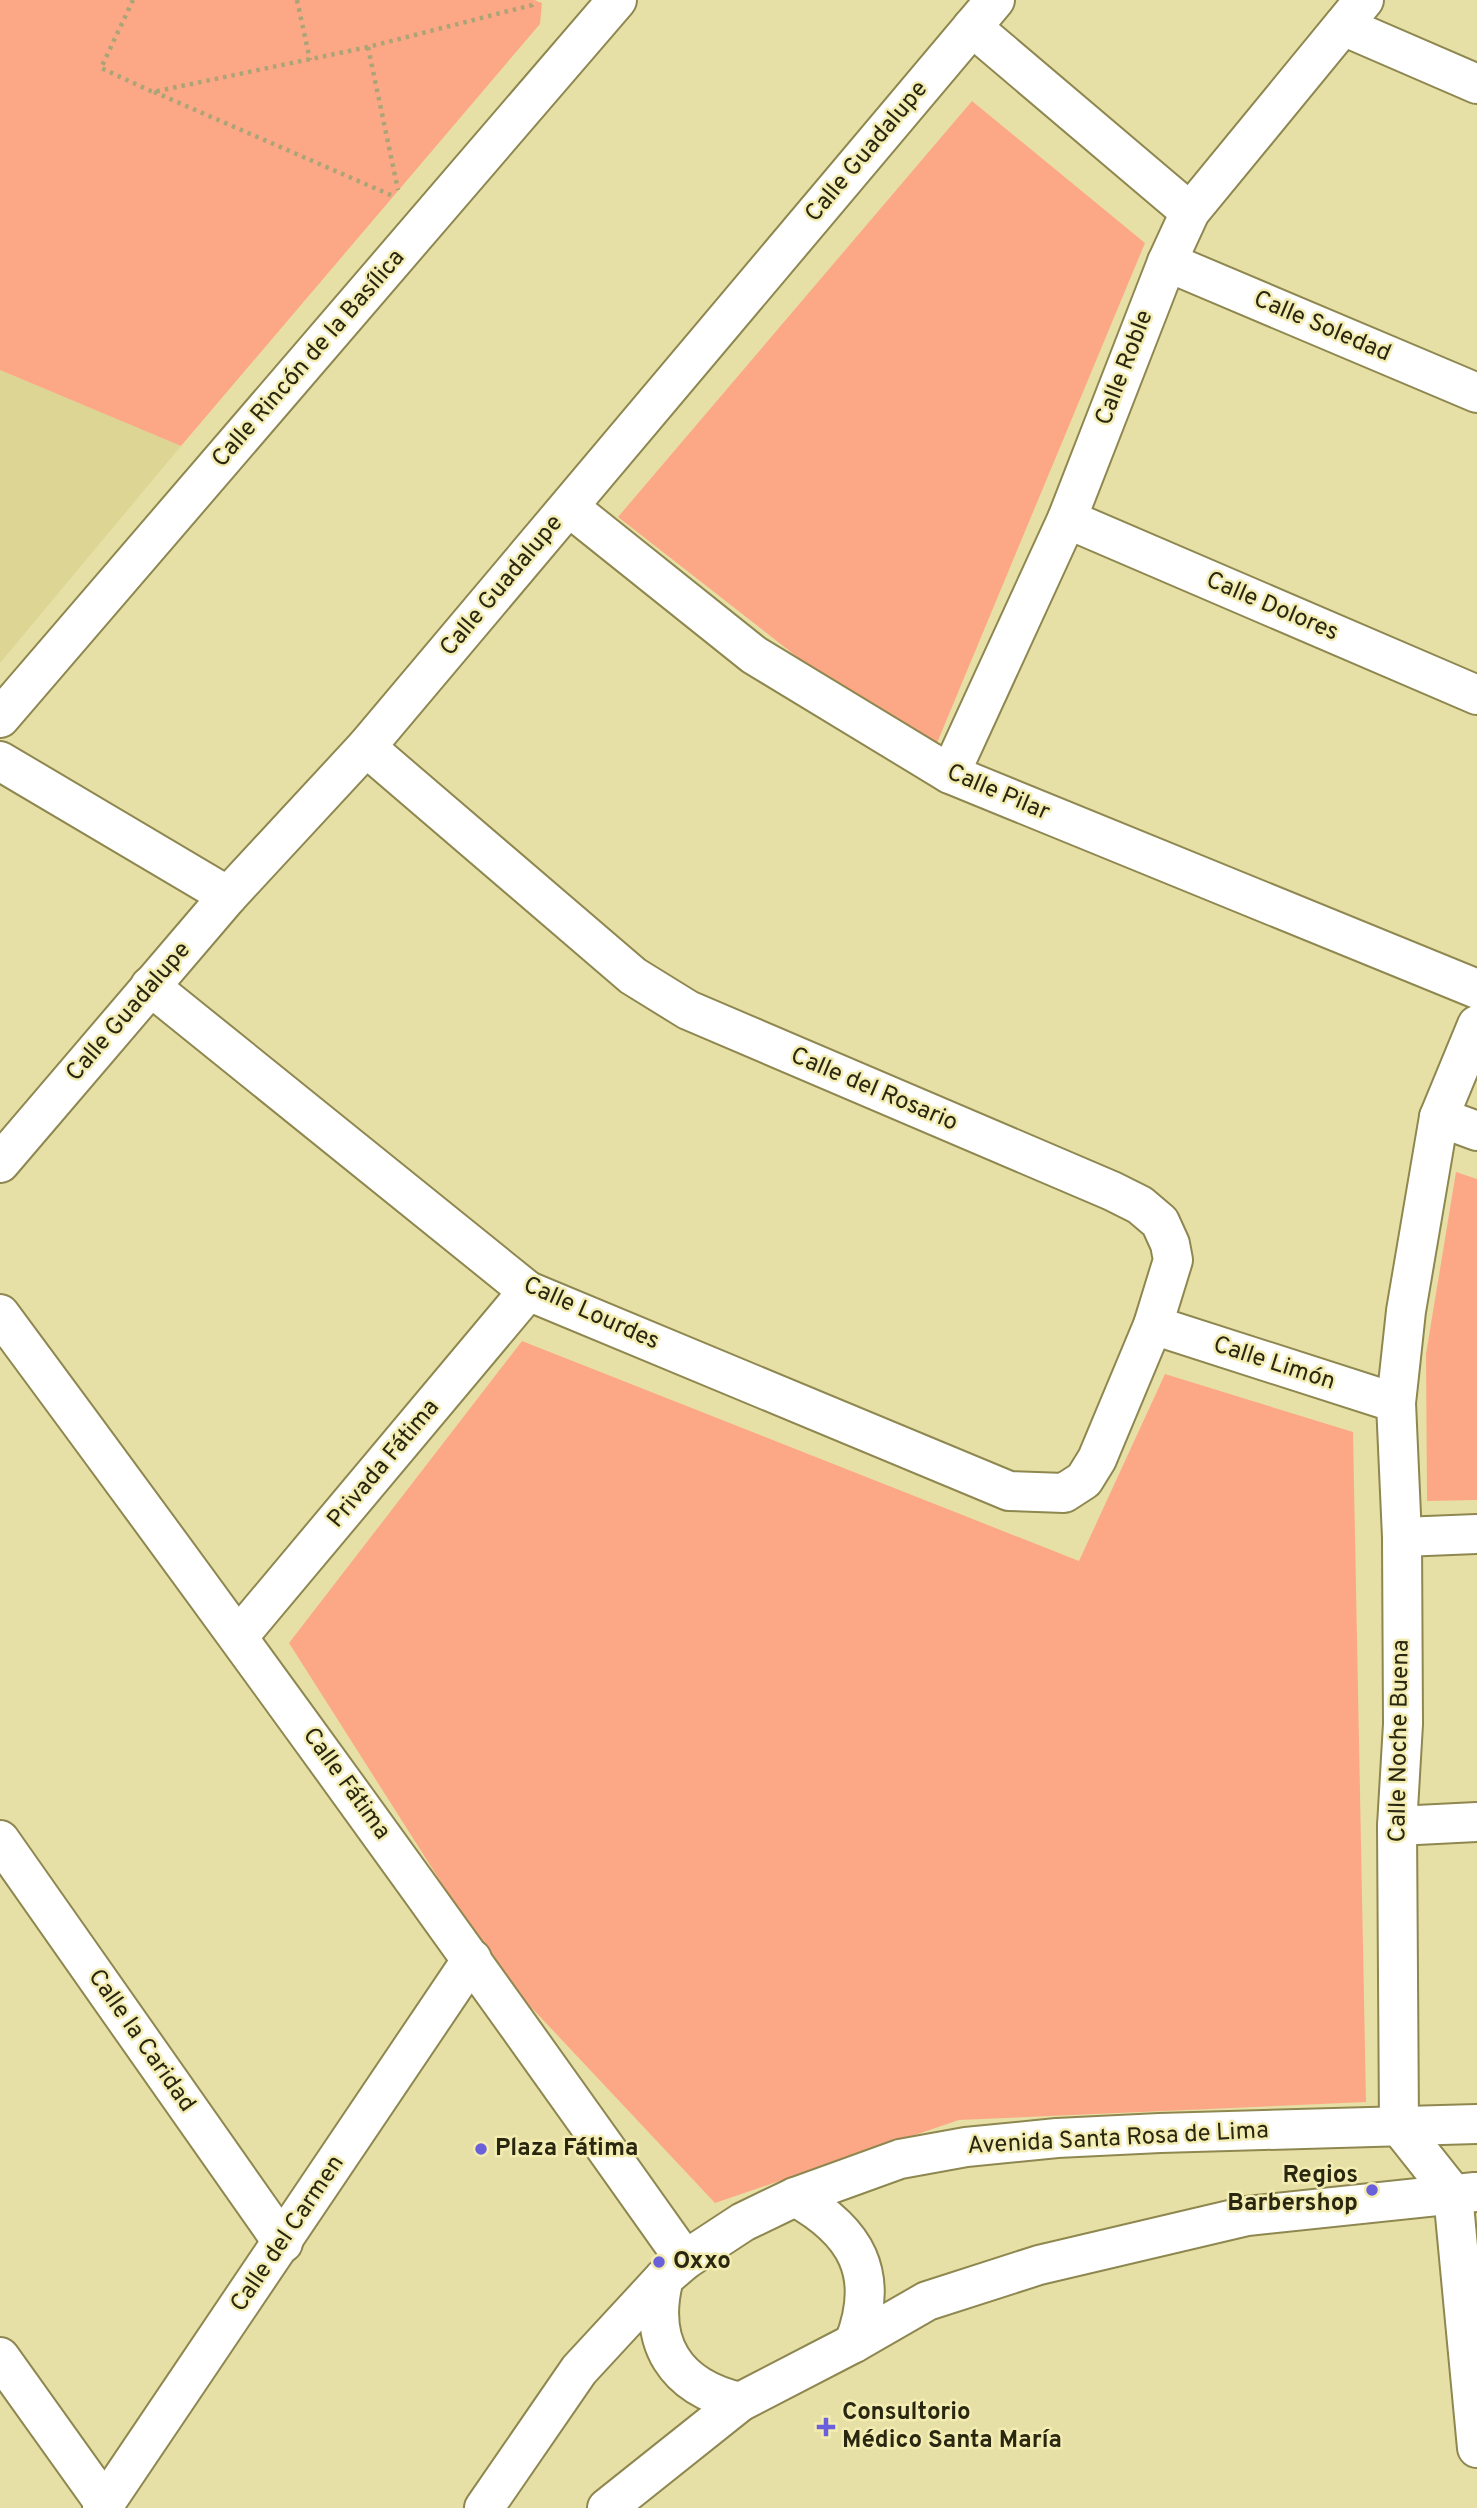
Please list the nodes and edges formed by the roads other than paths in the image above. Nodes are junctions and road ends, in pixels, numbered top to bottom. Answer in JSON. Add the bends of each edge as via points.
{"nodes":[{"id":1,"x":617,"y":0,"type":"edge"},
{"id":2,"x":1353,"y":13,"type":"edge"},
{"id":3,"x":984,"y":14,"type":"edge"},
{"id":4,"x":1477,"y":83,"type":"edge"},
{"id":5,"x":1190,"y":212,"type":"junction"},
{"id":6,"x":1167,"y":261,"type":"junction"},
{"id":7,"x":1477,"y":393,"type":"edge"},
{"id":8,"x":569,"y":507,"type":"junction"},
{"id":9,"x":1067,"y":519,"type":"junction"},
{"id":10,"x":1477,"y":695,"type":"edge"},
{"id":11,"x":0,"y":718,"type":"edge"},
{"id":12,"x":366,"y":747,"type":"junction"},
{"id":13,"x":0,"y":761,"type":"edge"},
{"id":14,"x":950,"y":775,"type":"junction"},
{"id":15,"x":228,"y":896,"type":"junction"},
{"id":16,"x":150,"y":986,"type":"junction"},
{"id":17,"x":1477,"y":989,"type":"edge"},
{"id":18,"x":1477,"y":1025,"type":"edge"},
{"id":19,"x":1439,"y":1116,"type":"junction"},
{"id":20,"x":1477,"y":1131,"type":"edge"},
{"id":21,"x":0,"y":1163,"type":"edge"},
{"id":22,"x":528,"y":1291,"type":"junction"},
{"id":23,"x":0,"y":1314,"type":"edge"},
{"id":24,"x":1153,"y":1325,"type":"junction"},
{"id":25,"x":1396,"y":1403,"type":"junction"},
{"id":26,"x":1064,"y":1493,"type":"joint"},
{"id":27,"x":1477,"y":1534,"type":"edge"},
{"id":28,"x":1402,"y":1537,"type":"junction"},
{"id":29,"x":239,"y":1636,"type":"junction"},
{"id":30,"x":1477,"y":1822,"type":"edge"},
{"id":31,"x":1397,"y":1826,"type":"junction"},
{"id":32,"x":0,"y":1840,"type":"edge"},
{"id":33,"x":472,"y":1959,"type":"junction"},
{"id":34,"x":1477,"y":2124,"type":"edge"},
{"id":35,"x":1399,"y":2126,"type":"junction"},
{"id":36,"x":1465,"y":2193,"type":"edge"},
{"id":37,"x":795,"y":2197,"type":"junction"},
{"id":38,"x":282,"y":2243,"type":"junction"},
{"id":39,"x":674,"y":2269,"type":"junction"},
{"id":40,"x":854,"y":2343,"type":"junction"},
{"id":41,"x":0,"y":2357,"type":"edge"},
{"id":42,"x":740,"y":2402,"type":"junction"},
{"id":43,"x":1477,"y":2448,"type":"edge"},
{"id":44,"x":103,"y":2506,"type":"edge"},
{"id":45,"x":484,"y":2508,"type":"edge"},
{"id":46,"x":607,"y":2508,"type":"edge"}],
"edges":[{"from":1,"to":11,"type":"street","name":"Calle Rincón de la Basílica"},
{"from":2,"to":4,"type":"street"},
{"from":2,"to":5,"type":"street","name":"Calle Roble"},
{"from":3,"to":5,"type":"street"},
{"from":3,"to":8,"type":"street","name":"Calle Guadalupe"},
{"from":5,"to":6,"type":"street","name":"Calle Roble"},
{"from":6,"to":7,"type":"street","name":"Calle Soledad"},
{"from":6,"to":9,"type":"street","name":"Calle Roble"},
{"from":8,"to":12,"type":"street","name":"Calle Guadalupe"},
{"from":8,"to":14,"type":"street","name":"Calle Pilar","via":[[754,655]]},
{"from":9,"to":10,"type":"street","name":"Calle Dolores"},
{"from":9,"to":14,"type":"street","name":"Calle Roble"},
{"from":12,"to":15,"type":"street","name":"Calle Guadalupe"},
{"from":12,"to":24,"type":"street","name":"Calle del Rosario","via":[[633,976],[688,1010],[1140,1205],[1160,1222],[1173,1260]]},
{"from":13,"to":15,"type":"street"},
{"from":14,"to":17,"type":"street","name":"Calle Pilar"},
{"from":15,"to":16,"type":"street","name":"Calle Guadalupe"},
{"from":16,"to":21,"type":"street","name":"Calle Guadalupe"},
{"from":16,"to":22,"type":"street","name":"Calle Lourdes"},
{"from":18,"to":19,"type":"street","name":"Calle Noche Buena"},
{"from":19,"to":20,"type":"street"},
{"from":19,"to":25,"type":"street","name":"Calle Noche Buena","via":[[1406,1311]]},
{"from":22,"to":26,"type":"street","name":"Calle Lourdes","via":[[1009,1491]]},
{"from":22,"to":29,"type":"street","name":"Privada Fátima"},
{"from":23,"to":29,"type":"street","name":"Calle Fátima"},
{"from":24,"to":25,"type":"street","name":"Calle Limón"},
{"from":24,"to":26,"type":"street","name":"Calle del Rosario","via":[[1097,1459],[1084,1480]]},
{"from":25,"to":28,"type":"street","name":"Calle Noche Buena"},
{"from":27,"to":28,"type":"street"},
{"from":28,"to":31,"type":"street","name":"Calle Noche Buena","via":[[1403,1724]]},
{"from":29,"to":33,"type":"street","name":"Calle Fátima"},
{"from":30,"to":31,"type":"street"},
{"from":31,"to":35,"type":"street","name":"Calle Noche Buena"},
{"from":32,"to":38,"type":"street","name":"Calle la Caridad"},
{"from":33,"to":38,"type":"street","name":"Calle del Carmen"},
{"from":33,"to":39,"type":"street","name":"Calle Fátima"},
{"from":34,"to":35,"type":"street","name":"Avenida Santa Rosa de Lima"},
{"from":35,"to":36,"type":"street"},
{"from":35,"to":37,"type":"street","name":"Avenida Santa Rosa de Lima","via":[[1057,2138],[966,2147],[900,2159]]},
{"from":36,"to":40,"type":"street","via":[[1247,2216],[1039,2265],[927,2301]]},
{"from":36,"to":43,"type":"street"},
{"from":37,"to":39,"type":"street","name":"Avenida Santa Rosa de Lima","via":[[743,2222]]},
{"from":37,"to":40,"type":"street","via":[[837,2225],[859,2261],[865,2302]]},
{"from":38,"to":44,"type":"street","name":"Calle del Carmen"},
{"from":39,"to":42,"type":"street","via":[[658,2299],[662,2340],[671,2359],[700,2388]]},
{"from":39,"to":45,"type":"street","name":"Avenida Santa Rosa de Lima","via":[[579,2370]]},
{"from":40,"to":42,"type":"street"},
{"from":41,"to":44,"type":"street"},
{"from":42,"to":46,"type":"street"}]}
